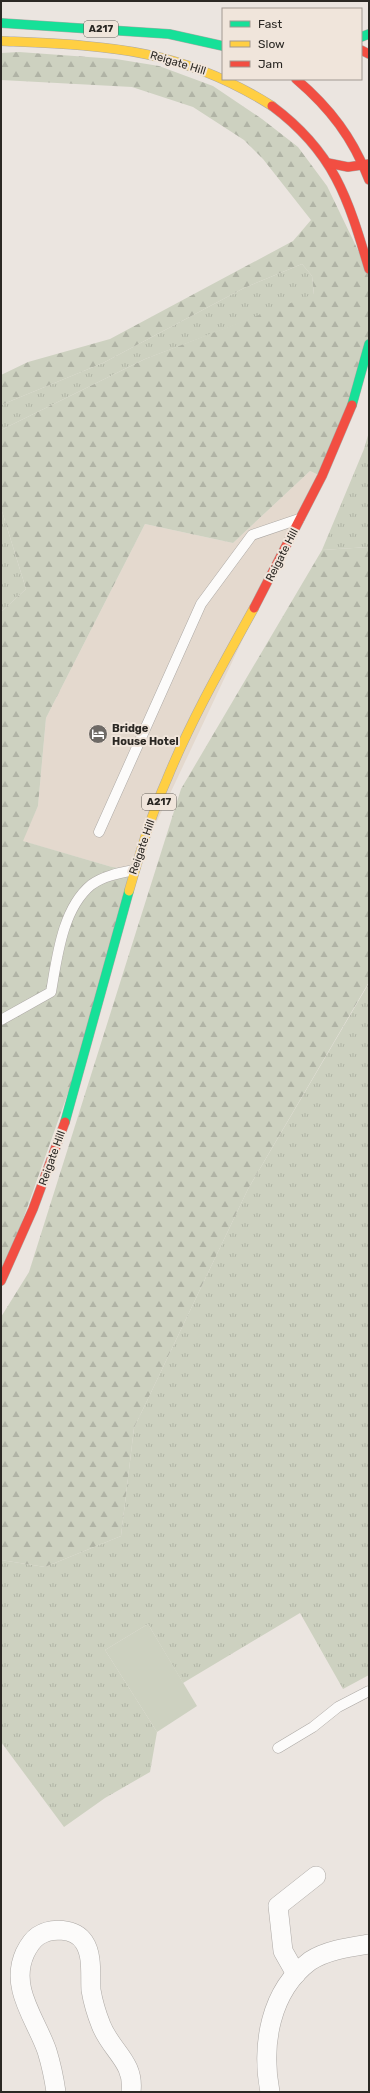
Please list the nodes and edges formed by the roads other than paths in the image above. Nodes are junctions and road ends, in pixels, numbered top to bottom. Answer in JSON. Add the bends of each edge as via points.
{"nodes":[{"id":1,"x":1,"y":14,"type":"edge"},
{"id":2,"x":61,"y":17,"type":"dead end"},
{"id":3,"x":140,"y":22,"type":"dead end"},
{"id":4,"x":1,"y":23,"type":"edge"},
{"id":5,"x":181,"y":26,"type":"dead end"},
{"id":6,"x":1,"y":41,"type":"edge"},
{"id":7,"x":222,"y":46,"type":"edge"},
{"id":8,"x":222,"y":79,"type":"edge"},
{"id":9,"x":225,"y":80,"type":"edge"},
{"id":10,"x":297,"y":80,"type":"edge"},
{"id":11,"x":328,"y":163,"type":"junction"},
{"id":12,"x":367,"y":165,"type":"edge"},
{"id":13,"x":369,"y":180,"type":"edge"},
{"id":14,"x":369,"y":269,"type":"edge"},
{"id":15,"x":369,"y":344,"type":"edge"},
{"id":16,"x":300,"y":518,"type":"junction"},
{"id":17,"x":99,"y":832,"type":"dead end"},
{"id":18,"x":134,"y":870,"type":"junction"},
{"id":19,"x":1,"y":1020,"type":"edge"},
{"id":20,"x":1,"y":1281,"type":"edge"},
{"id":21,"x":369,"y":1691,"type":"edge"},
{"id":22,"x":278,"y":1748,"type":"dead end"},
{"id":23,"x":316,"y":1876,"type":"dead end"},
{"id":24,"x":369,"y":1944,"type":"edge"},
{"id":25,"x":296,"y":1974,"type":"junction"},
{"id":26,"x":56,"y":2092,"type":"edge"},
{"id":27,"x":131,"y":2092,"type":"edge"},
{"id":28,"x":270,"y":2092,"type":"edge"}],
"edges":[{"from":1,"to":2,"type":"main road"},
{"from":3,"to":5,"type":"main road"},
{"from":4,"to":7,"type":"main road","name":"Reigate Hill","number":"A217","via":[[169,34]]},
{"from":6,"to":8,"type":"main road","name":"Reigate Hill","number":"A217","via":[[109,48],[151,54],[198,67]]},
{"from":9,"to":11,"type":"main road","name":"Reigate Hill","number":"A217","via":[[262,98],[305,134]]},
{"from":10,"to":12,"type":"main road","via":[[337,117]]},
{"from":11,"to":12,"type":"main road","via":[[340,167]]},
{"from":11,"to":14,"type":"main road","name":"Reigate Hill","number":"A217","via":[[352,210]]},
{"from":12,"to":13,"type":"main road"},
{"from":15,"to":16,"type":"main road","name":"Reigate Hill","number":"A217","via":[[363,372],[342,432],[323,477]]},
{"from":16,"to":17,"type":"lane","via":[[252,535],[201,604]]},
{"from":16,"to":18,"type":"main road","name":"Reigate Hill","number":"A217","via":[[263,591],[208,688],[166,780]]},
{"from":18,"to":19,"type":"lane","via":[[113,874],[91,885],[77,901],[59,941],[51,992]]},
{"from":18,"to":20,"type":"main road","name":"Reigate Hill","number":"A217","via":[[61,1135],[18,1247]]},
{"from":21,"to":22,"type":"lane","via":[[338,1707],[313,1727]]},
{"from":23,"to":25,"type":"street","via":[[278,1906],[283,1951]]},
{"from":24,"to":25,"type":"street","via":[[342,1948],[312,1960]]},
{"from":25,"to":28,"type":"street","via":[[286,1986],[273,2014],[266,2045]]},
{"from":26,"to":27,"type":"street","via":[[47,2051],[25,2004],[20,1975],[23,1958],[29,1945],[38,1936],[64,1930],[75,1934],[84,1942],[88,1954],[91,1992],[101,2026],[131,2072]]}]}
